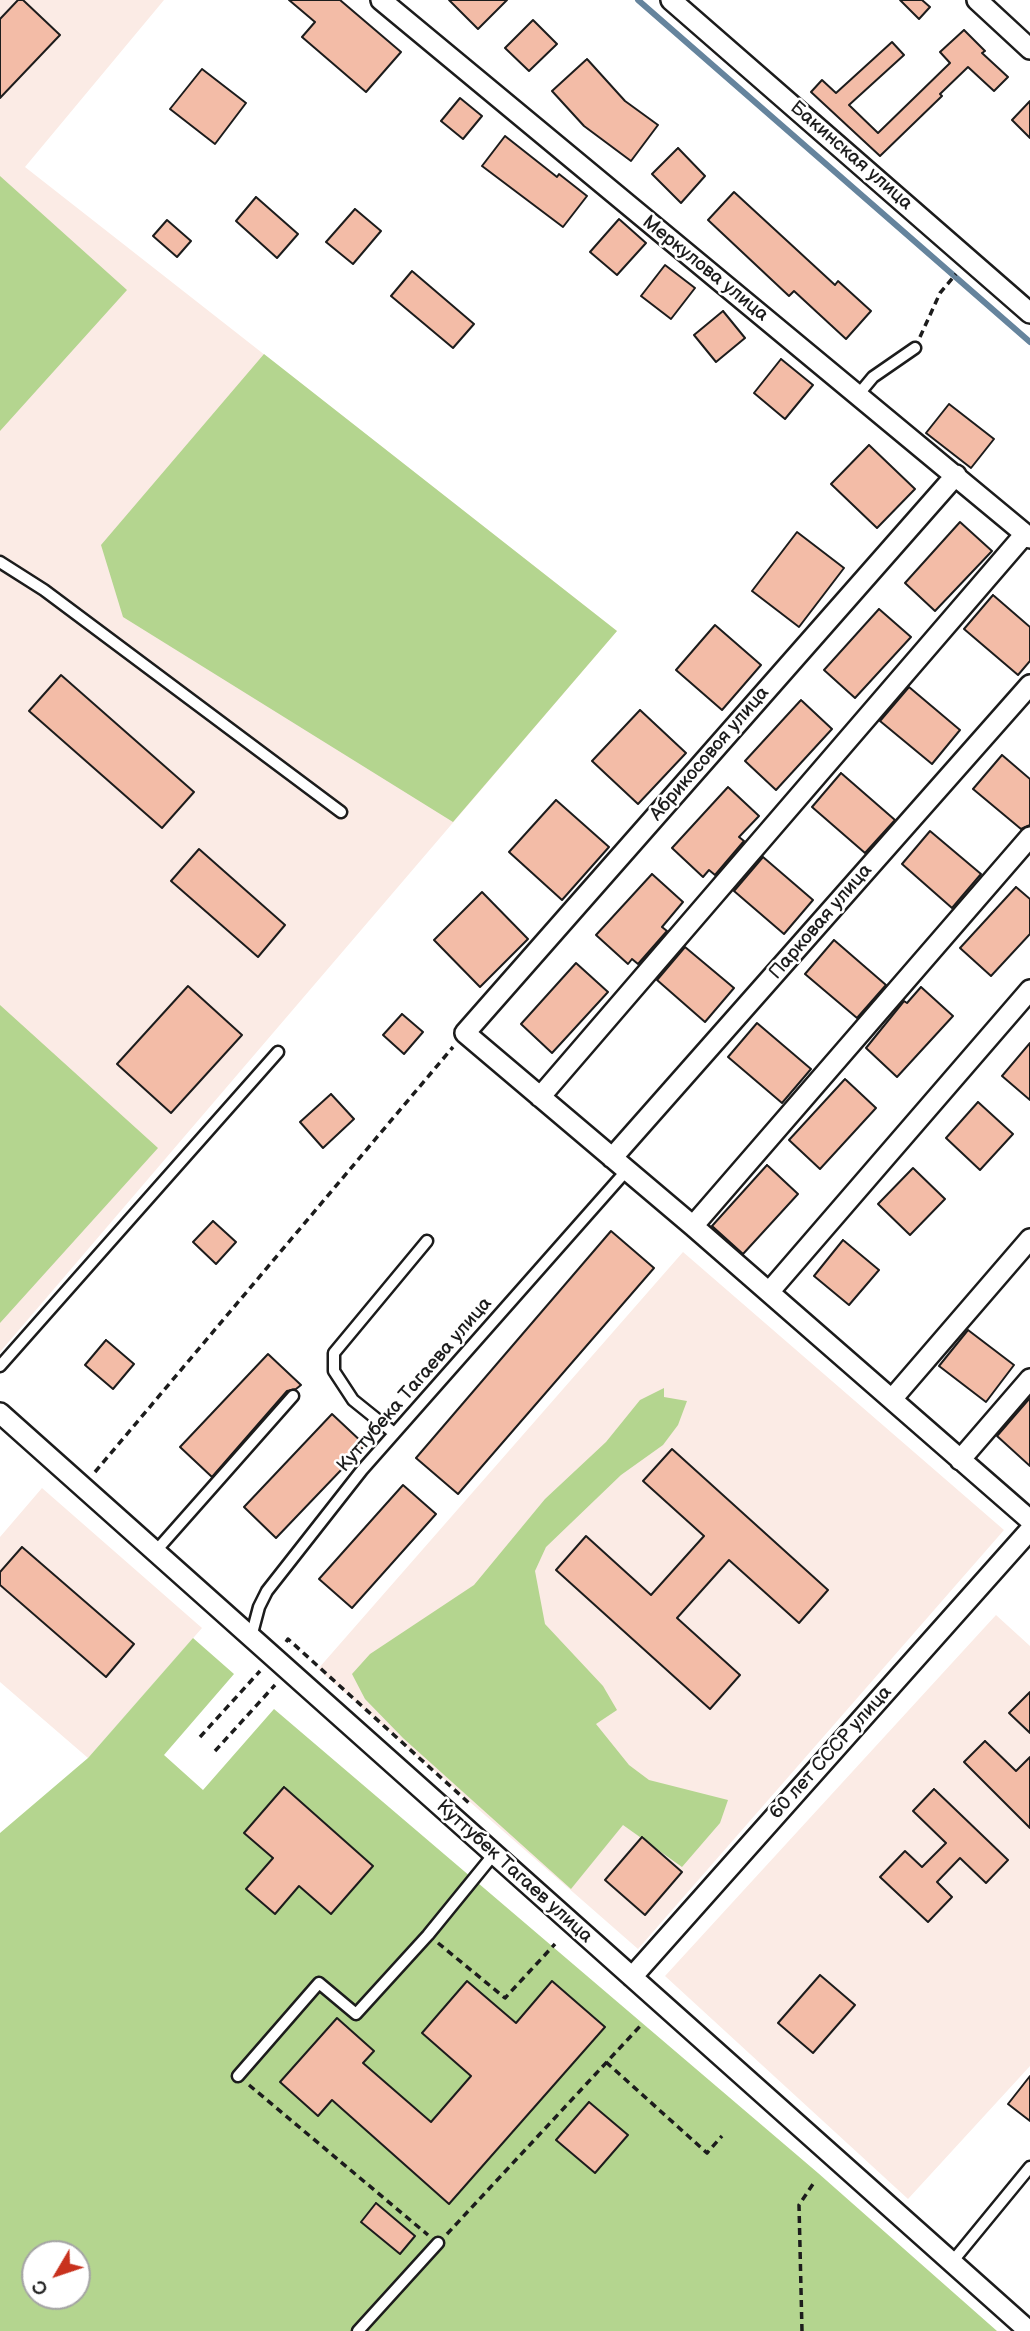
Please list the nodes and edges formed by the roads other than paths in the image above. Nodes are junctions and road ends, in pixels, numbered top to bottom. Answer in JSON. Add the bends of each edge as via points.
{"nodes":[{"id":1,"x":381,"y":0,"type":"edge"},
{"id":2,"x":671,"y":0,"type":"edge"},
{"id":3,"x":977,"y":0,"type":"edge"},
{"id":4,"x":1030,"y":49,"type":"edge"},
{"id":5,"x":1030,"y":313,"type":"edge"},
{"id":6,"x":915,"y":348,"type":"road end"},
{"id":7,"x":858,"y":395,"type":"junction"},
{"id":8,"x":956,"y":475,"type":"junction"},
{"id":9,"x":1028,"y":536,"type":"edge"},
{"id":10,"x":0,"y":562,"type":"edge"},
{"id":11,"x":1030,"y":685,"type":"edge"},
{"id":12,"x":341,"y":812,"type":"dead end"},
{"id":13,"x":1030,"y":837,"type":"edge"},
{"id":14,"x":1030,"y":990,"type":"edge"},
{"id":15,"x":278,"y":1052,"type":"dead end"},
{"id":16,"x":540,"y":1097,"type":"junction"},
{"id":17,"x":620,"y":1164,"type":"junction"},
{"id":18,"x":693,"y":1226,"type":"junction"},
{"id":19,"x":1030,"y":1239,"type":"edge"},
{"id":20,"x":427,"y":1241,"type":"dead end"},
{"id":21,"x":769,"y":1292,"type":"junction"},
{"id":22,"x":0,"y":1366,"type":"edge"},
{"id":23,"x":1030,"y":1379,"type":"edge"},
{"id":24,"x":293,"y":1396,"type":"dead end"},
{"id":25,"x":892,"y":1399,"type":"junction"},
{"id":26,"x":0,"y":1413,"type":"edge"},
{"id":27,"x":394,"y":1433,"type":"junction"},
{"id":28,"x":960,"y":1460,"type":"junction"},
{"id":29,"x":1030,"y":1520,"type":"edge"},
{"id":30,"x":1030,"y":1530,"type":"edge"},
{"id":31,"x":155,"y":1552,"type":"junction"},
{"id":32,"x":251,"y":1637,"type":"junction"},
{"id":33,"x":494,"y":1854,"type":"junction"},
{"id":34,"x":632,"y":1977,"type":"junction"},
{"id":35,"x":238,"y":2076,"type":"road end"},
{"id":36,"x":1030,"y":2167,"type":"edge"},
{"id":37,"x":438,"y":2244,"type":"road end"},
{"id":38,"x":952,"y":2262,"type":"junction"},
{"id":39,"x":358,"y":2331,"type":"edge"},
{"id":40,"x":1028,"y":2331,"type":"edge"}],
"edges":[{"from":1,"to":7,"type":"street","name":"Меркулова улица"},
{"from":2,"to":5,"type":"street","name":"Бакинская улица"},
{"from":3,"to":4,"type":"street"},
{"from":6,"to":7,"type":"lane","via":[[873,377]]},
{"from":7,"to":8,"type":"street","name":"Меркулова улица"},
{"from":8,"to":9,"type":"street","name":"Меркулова улица"},
{"from":8,"to":16,"type":"street","name":"Абрикосовоя улица","via":[[465,1034]]},
{"from":9,"to":16,"type":"street"},
{"from":10,"to":12,"type":"lane"},
{"from":11,"to":17,"type":"street","name":"Парковая улица"},
{"from":13,"to":18,"type":"street"},
{"from":14,"to":21,"type":"street"},
{"from":15,"to":22,"type":"lane"},
{"from":16,"to":17,"type":"street"},
{"from":17,"to":18,"type":"street"},
{"from":17,"to":27,"type":"lane","name":"Куттубека Тагаева улица"},
{"from":18,"to":21,"type":"street"},
{"from":19,"to":25,"type":"street"},
{"from":20,"to":27,"type":"lane","via":[[334,1353],[334,1370],[353,1400]]},
{"from":21,"to":25,"type":"street"},
{"from":23,"to":28,"type":"street"},
{"from":24,"to":31,"type":"lane"},
{"from":25,"to":28,"type":"street"},
{"from":26,"to":31,"type":"street","name":"Куттубек Тагаев улица"},
{"from":27,"to":32,"type":"lane","name":"Куттубека Тагаева улица","via":[[267,1591]]},
{"from":28,"to":29,"type":"street"},
{"from":30,"to":34,"type":"street","name":"60 лет СССР улица"},
{"from":31,"to":32,"type":"street","name":"Куттубек Тагаев улица"},
{"from":32,"to":33,"type":"street","name":"Куттубек Тагаев улица"},
{"from":33,"to":34,"type":"street","name":"Куттубек Тагаев улица"},
{"from":33,"to":35,"type":"lane","via":[[356,2014],[319,1983]]},
{"from":34,"to":38,"type":"street","name":"Куттубек Тагаев улица"},
{"from":36,"to":38,"type":"lane"},
{"from":37,"to":39,"type":"lane"},
{"from":38,"to":40,"type":"street","name":"Куттубек Тагаев улица"}]}
